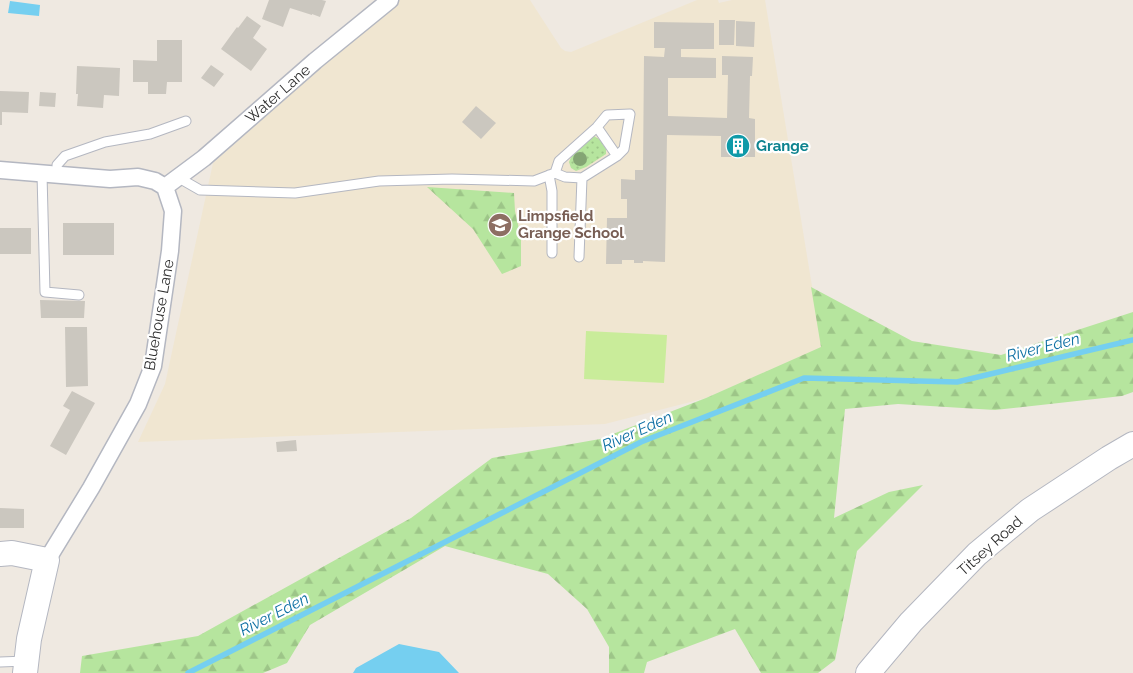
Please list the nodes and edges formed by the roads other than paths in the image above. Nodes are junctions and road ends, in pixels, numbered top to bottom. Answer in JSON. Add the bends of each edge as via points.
{"nodes":[{"id":1,"x":390,"y":0,"type":"edge"},
{"id":2,"x":186,"y":122,"type":"dead end"},
{"id":3,"x":597,"y":127,"type":"junction"},
{"id":4,"x":617,"y":156,"type":"junction"},
{"id":5,"x":0,"y":170,"type":"edge"},
{"id":6,"x":50,"y":174,"type":"junction"},
{"id":7,"x":552,"y":174,"type":"junction"},
{"id":8,"x":582,"y":178,"type":"junction"},
{"id":9,"x":172,"y":182,"type":"junction"},
{"id":10,"x":552,"y":253,"type":"dead end"},
{"id":11,"x":579,"y":257,"type":"dead end"},
{"id":12,"x":79,"y":295,"type":"dead end"},
{"id":13,"x":1133,"y":444,"type":"edge"},
{"id":14,"x":0,"y":554,"type":"edge"},
{"id":15,"x":48,"y":560,"type":"junction"},
{"id":16,"x":0,"y":662,"type":"edge"},
{"id":17,"x":26,"y":667,"type":"edge"},
{"id":18,"x":868,"y":673,"type":"edge"}],
"edges":[{"from":1,"to":9,"type":"street","name":"Water Lane"},
{"from":2,"to":6,"type":"lane","via":[[150,134],[105,142],[65,156]]},
{"from":3,"to":4,"type":"lane"},
{"from":3,"to":4,"type":"lane","via":[[607,114],[630,114],[624,149]]},
{"from":3,"to":7,"type":"lane","via":[[559,161]]},
{"from":4,"to":8,"type":"lane"},
{"from":5,"to":6,"type":"street"},
{"from":6,"to":9,"type":"street","via":[[110,179],[138,177]]},
{"from":6,"to":12,"type":"lane","via":[[45,292]]},
{"from":7,"to":8,"type":"lane"},
{"from":7,"to":9,"type":"lane","via":[[534,181],[379,181],[295,193],[200,190]]},
{"from":7,"to":10,"type":"lane"},
{"from":8,"to":11,"type":"lane"},
{"from":9,"to":15,"type":"street","name":"Bluehouse Lane","via":[[170,251],[153,366],[138,404]]},
{"from":13,"to":18,"type":"main road","name":"Titsey Road","via":[[1030,510],[977,554],[911,622]]},
{"from":14,"to":15,"type":"main road"},
{"from":15,"to":17,"type":"main road","name":"Bluehouse Lane","via":[[29,639]]},
{"from":16,"to":17,"type":"lane"}]}
